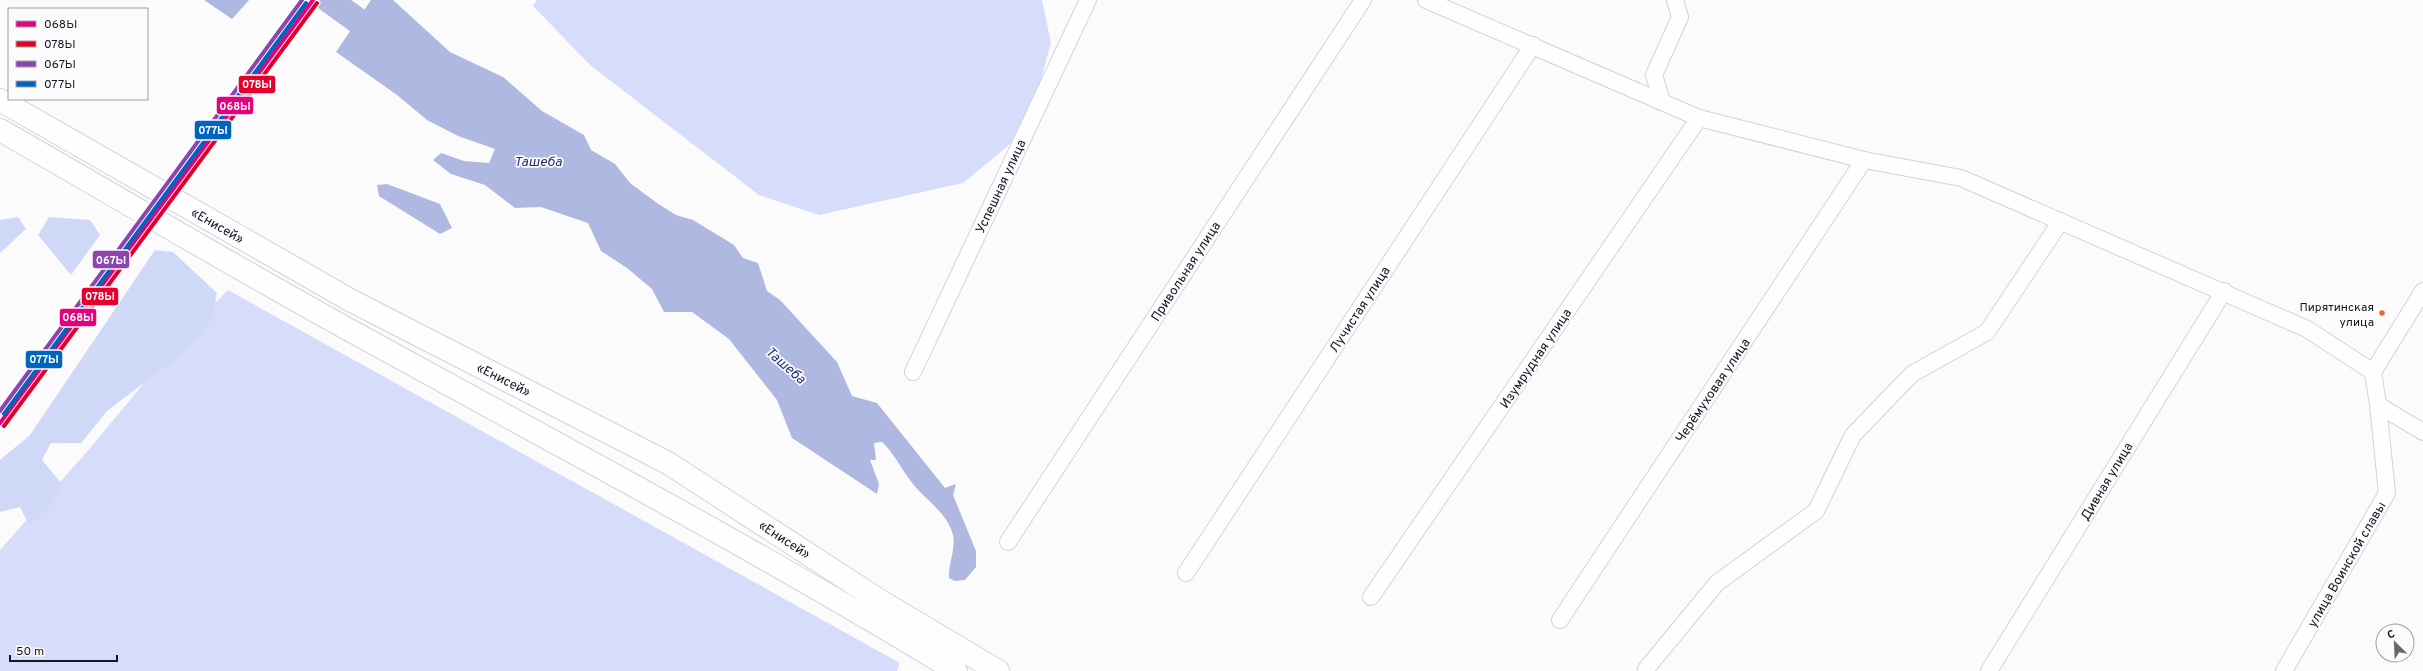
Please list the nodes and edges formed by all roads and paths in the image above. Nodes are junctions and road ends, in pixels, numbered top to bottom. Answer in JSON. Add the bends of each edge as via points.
{"nodes":[{"id":1,"x":1088,"y":0,"type":"edge"},
{"id":2,"x":1363,"y":0,"type":"edge"},
{"id":3,"x":1426,"y":0,"type":"edge"},
{"id":4,"x":1675,"y":0,"type":"edge"},
{"id":5,"x":1532,"y":45,"type":"junction"},
{"id":6,"x":1662,"y":102,"type":"junction"},
{"id":7,"x":7,"y":104,"type":"edge"},
{"id":8,"x":1699,"y":118,"type":"junction"},
{"id":9,"x":0,"y":130,"type":"edge"},
{"id":10,"x":1864,"y":160,"type":"junction"},
{"id":11,"x":2061,"y":221,"type":"junction"},
{"id":12,"x":2224,"y":291,"type":"junction"},
{"id":13,"x":2423,"y":291,"type":"edge"},
{"id":14,"x":913,"y":372,"type":"dead end"},
{"id":15,"x":2373,"y":372,"type":"junction"},
{"id":16,"x":2378,"y":405,"type":"junction"},
{"id":17,"x":2423,"y":432,"type":"edge"},
{"id":18,"x":1008,"y":542,"type":"dead end"},
{"id":19,"x":1186,"y":574,"type":"dead end"},
{"id":20,"x":1371,"y":597,"type":"dead end"},
{"id":21,"x":1560,"y":620,"type":"dead end"},
{"id":22,"x":1646,"y":669,"type":"dead end"},
{"id":23,"x":956,"y":671,"type":"edge"},
{"id":24,"x":998,"y":671,"type":"edge"},
{"id":25,"x":1989,"y":671,"type":"edge"},
{"id":26,"x":2284,"y":671,"type":"edge"}],
"edges":[{"from":1,"to":14,"type":"street","name":"Успешная улица"},
{"from":2,"to":18,"type":"street","name":"Привольная улица"},
{"from":3,"to":5,"type":"street"},
{"from":4,"to":6,"type":"street","via":[[1680,17],[1654,75]]},
{"from":5,"to":6,"type":"street"},
{"from":5,"to":19,"type":"street","name":"Лучистая улица"},
{"from":6,"to":8,"type":"street"},
{"from":7,"to":24,"type":"highway","name":"«Енисей»","via":[[350,300],[668,463],[882,602]]},
{"from":8,"to":10,"type":"street"},
{"from":8,"to":20,"type":"street","name":"Изумрудная улица"},
{"from":9,"to":23,"type":"highway","name":"«Енисей»","via":[[334,321],[663,500],[861,613]]},
{"from":10,"to":11,"type":"street","via":[[1961,178]]},
{"from":10,"to":21,"type":"street","name":"Черёмуховая улица"},
{"from":11,"to":12,"type":"street"},
{"from":11,"to":22,"type":"street","via":[[1987,332],[1912,374],[1853,436],[1816,511],[1717,583]]},
{"from":12,"to":15,"type":"street","via":[[2307,329]]},
{"from":12,"to":25,"type":"street","name":"Дивная улица"},
{"from":13,"to":15,"type":"street"},
{"from":15,"to":16,"type":"street","name":"улица Воинской славы"},
{"from":16,"to":17,"type":"street"},
{"from":16,"to":26,"type":"street","name":"улица Воинской славы","via":[[2387,493]]}]}
